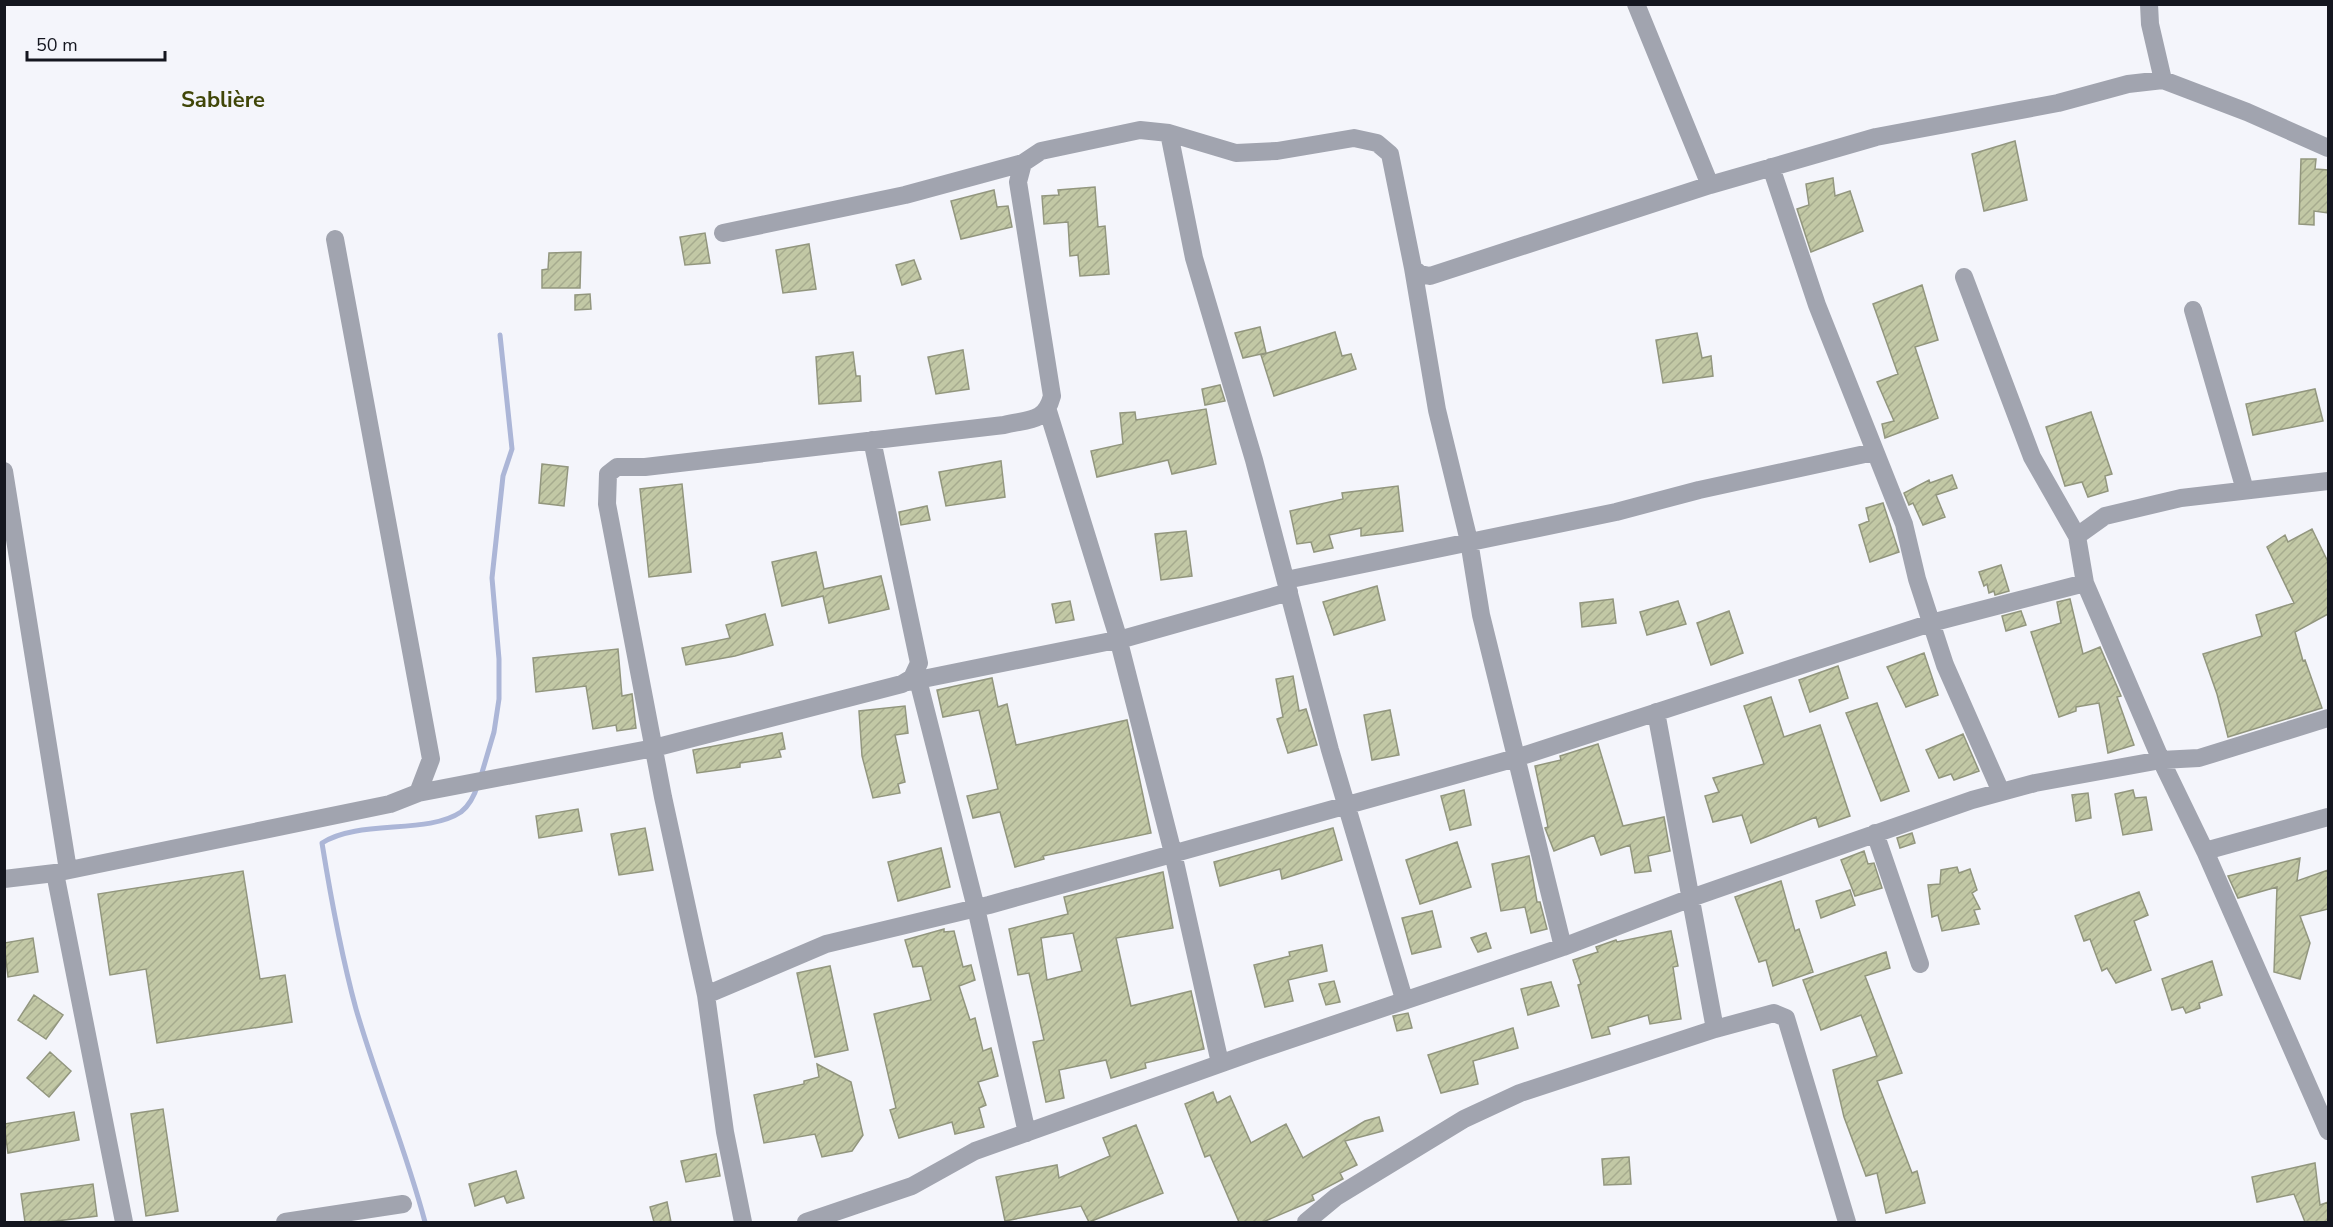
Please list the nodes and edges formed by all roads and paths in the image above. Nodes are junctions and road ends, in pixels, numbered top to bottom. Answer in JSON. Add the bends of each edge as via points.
{"nodes":[{"id":1,"x":1636,"y":4,"type":"edge"},
{"id":2,"x":2149,"y":4,"type":"edge"},
{"id":3,"x":2163,"y":80,"type":"junction"},
{"id":4,"x":1169,"y":133,"type":"junction"},
{"id":5,"x":2328,"y":148,"type":"edge"},
{"id":6,"x":1023,"y":163,"type":"junction"},
{"id":7,"x":1771,"y":167,"type":"junction"},
{"id":8,"x":1710,"y":185,"type":"junction"},
{"id":9,"x":723,"y":233,"type":"dead end"},
{"id":10,"x":335,"y":238,"type":"dead end"},
{"id":11,"x":1413,"y":268,"type":"junction"},
{"id":12,"x":1965,"y":276,"type":"dead end"},
{"id":13,"x":2193,"y":310,"type":"dead end"},
{"id":14,"x":1048,"y":411,"type":"junction"},
{"id":15,"x":872,"y":440,"type":"junction"},
{"id":16,"x":1874,"y":452,"type":"junction"},
{"id":17,"x":4,"y":471,"type":"edge"},
{"id":18,"x":2328,"y":481,"type":"edge"},
{"id":19,"x":2245,"y":490,"type":"junction"},
{"id":20,"x":2077,"y":536,"type":"junction"},
{"id":21,"x":1469,"y":541,"type":"junction"},
{"id":22,"x":2085,"y":583,"type":"junction"},
{"id":23,"x":1287,"y":586,"type":"junction"},
{"id":24,"x":1931,"y":623,"type":"junction"},
{"id":25,"x":1119,"y":640,"type":"junction"},
{"id":26,"x":910,"y":682,"type":"junction"},
{"id":27,"x":1656,"y":712,"type":"junction"},
{"id":28,"x":2328,"y":718,"type":"edge"},
{"id":29,"x":654,"y":748,"type":"junction"},
{"id":30,"x":1516,"y":758,"type":"junction"},
{"id":31,"x":2161,"y":760,"type":"junction"},
{"id":32,"x":2001,"y":792,"type":"junction"},
{"id":33,"x":418,"y":793,"type":"junction"},
{"id":34,"x":1347,"y":805,"type":"junction"},
{"id":35,"x":2328,"y":817,"type":"edge"},
{"id":36,"x":1875,"y":833,"type":"junction"},
{"id":37,"x":2205,"y":851,"type":"junction"},
{"id":38,"x":1173,"y":853,"type":"junction"},
{"id":39,"x":62,"y":872,"type":"junction"},
{"id":40,"x":4,"y":879,"type":"edge"},
{"id":41,"x":1691,"y":898,"type":"junction"},
{"id":42,"x":976,"y":908,"type":"junction"},
{"id":43,"x":1563,"y":947,"type":"junction"},
{"id":44,"x":1920,"y":964,"type":"dead end"},
{"id":45,"x":706,"y":995,"type":"junction"},
{"id":46,"x":1404,"y":999,"type":"junction"},
{"id":47,"x":1715,"y":1029,"type":"junction"},
{"id":48,"x":1220,"y":1063,"type":"junction"},
{"id":49,"x":2328,"y":1131,"type":"edge"},
{"id":50,"x":1027,"y":1133,"type":"junction"},
{"id":51,"x":403,"y":1204,"type":"dead end"},
{"id":52,"x":124,"y":1222,"type":"edge"},
{"id":53,"x":285,"y":1222,"type":"edge"},
{"id":54,"x":743,"y":1222,"type":"edge"},
{"id":55,"x":806,"y":1222,"type":"edge"},
{"id":56,"x":1306,"y":1222,"type":"edge"},
{"id":57,"x":1847,"y":1222,"type":"edge"}],
"edges":[{"from":1,"to":8,"type":"street"},
{"from":2,"to":3,"type":"street"},
{"from":3,"to":5,"type":"street"},
{"from":3,"to":7,"type":"street","via":[[1876,137]]},
{"from":4,"to":6,"type":"street","via":[[1140,130],[1041,151]]},
{"from":4,"to":11,"type":"street","via":[[1236,153],[1277,152],[1354,138],[1377,142],[1390,154]]},
{"from":4,"to":23,"type":"street","via":[[1194,258]]},
{"from":6,"to":9,"type":"street","via":[[905,195]]},
{"from":6,"to":14,"type":"street","via":[[1018,182],[1052,396]]},
{"from":7,"to":8,"type":"street"},
{"from":7,"to":16,"type":"street","via":[[1817,305]]},
{"from":8,"to":11,"type":"street","via":[[1430,276]]},
{"from":10,"to":33,"type":"street","via":[[431,759]]},
{"from":11,"to":21,"type":"street","via":[[1437,410]]},
{"from":12,"to":20,"type":"street","via":[[2031,457]]},
{"from":13,"to":19,"type":"street"},
{"from":14,"to":15,"type":"street","via":[[1040,417],[1004,425]]},
{"from":14,"to":25,"type":"street"},
{"from":15,"to":26,"type":"street","via":[[919,663]]},
{"from":15,"to":29,"type":"street","via":[[617,467],[608,474],[606,504]]},
{"from":16,"to":21,"type":"street","via":[[1616,512]]},
{"from":16,"to":24,"type":"street","via":[[1904,524]]},
{"from":17,"to":39,"type":"street"},
{"from":18,"to":19,"type":"street"},
{"from":19,"to":20,"type":"street","via":[[2181,498],[2105,516]]},
{"from":20,"to":22,"type":"street"},
{"from":21,"to":23,"type":"street"},
{"from":21,"to":30,"type":"street","via":[[1481,615]]},
{"from":22,"to":24,"type":"street"},
{"from":22,"to":31,"type":"street"},
{"from":23,"to":25,"type":"street"},
{"from":23,"to":34,"type":"street"},
{"from":24,"to":27,"type":"street"},
{"from":24,"to":32,"type":"street","via":[[1945,665]]},
{"from":25,"to":26,"type":"street"},
{"from":25,"to":38,"type":"street"},
{"from":26,"to":29,"type":"street"},
{"from":26,"to":42,"type":"street"},
{"from":27,"to":30,"type":"street"},
{"from":27,"to":41,"type":"street"},
{"from":28,"to":31,"type":"street","via":[[2199,758]]},
{"from":29,"to":33,"type":"street"},
{"from":29,"to":45,"type":"street"},
{"from":30,"to":34,"type":"street"},
{"from":30,"to":43,"type":"street"},
{"from":31,"to":32,"type":"street"},
{"from":31,"to":37,"type":"street"},
{"from":32,"to":36,"type":"street"},
{"from":33,"to":39,"type":"street","via":[[390,804]]},
{"from":34,"to":38,"type":"street"},
{"from":34,"to":46,"type":"street"},
{"from":35,"to":37,"type":"street"},
{"from":36,"to":41,"type":"street"},
{"from":36,"to":44,"type":"street"},
{"from":37,"to":49,"type":"street"},
{"from":38,"to":42,"type":"street"},
{"from":38,"to":48,"type":"street"},
{"from":39,"to":40,"type":"street"},
{"from":39,"to":52,"type":"street"},
{"from":41,"to":43,"type":"street"},
{"from":41,"to":47,"type":"street"},
{"from":42,"to":45,"type":"street","via":[[826,944]]},
{"from":42,"to":50,"type":"street"},
{"from":43,"to":46,"type":"street"},
{"from":45,"to":54,"type":"street","via":[[725,1132]]},
{"from":46,"to":48,"type":"street"},
{"from":47,"to":56,"type":"street","via":[[1520,1093],[1464,1119],[1336,1197]]},
{"from":47,"to":57,"type":"street","via":[[1774,1013],[1786,1018]]},
{"from":48,"to":50,"type":"street"},
{"from":50,"to":55,"type":"street","via":[[975,1152],[912,1186]]},
{"from":51,"to":53,"type":"street"}]}
